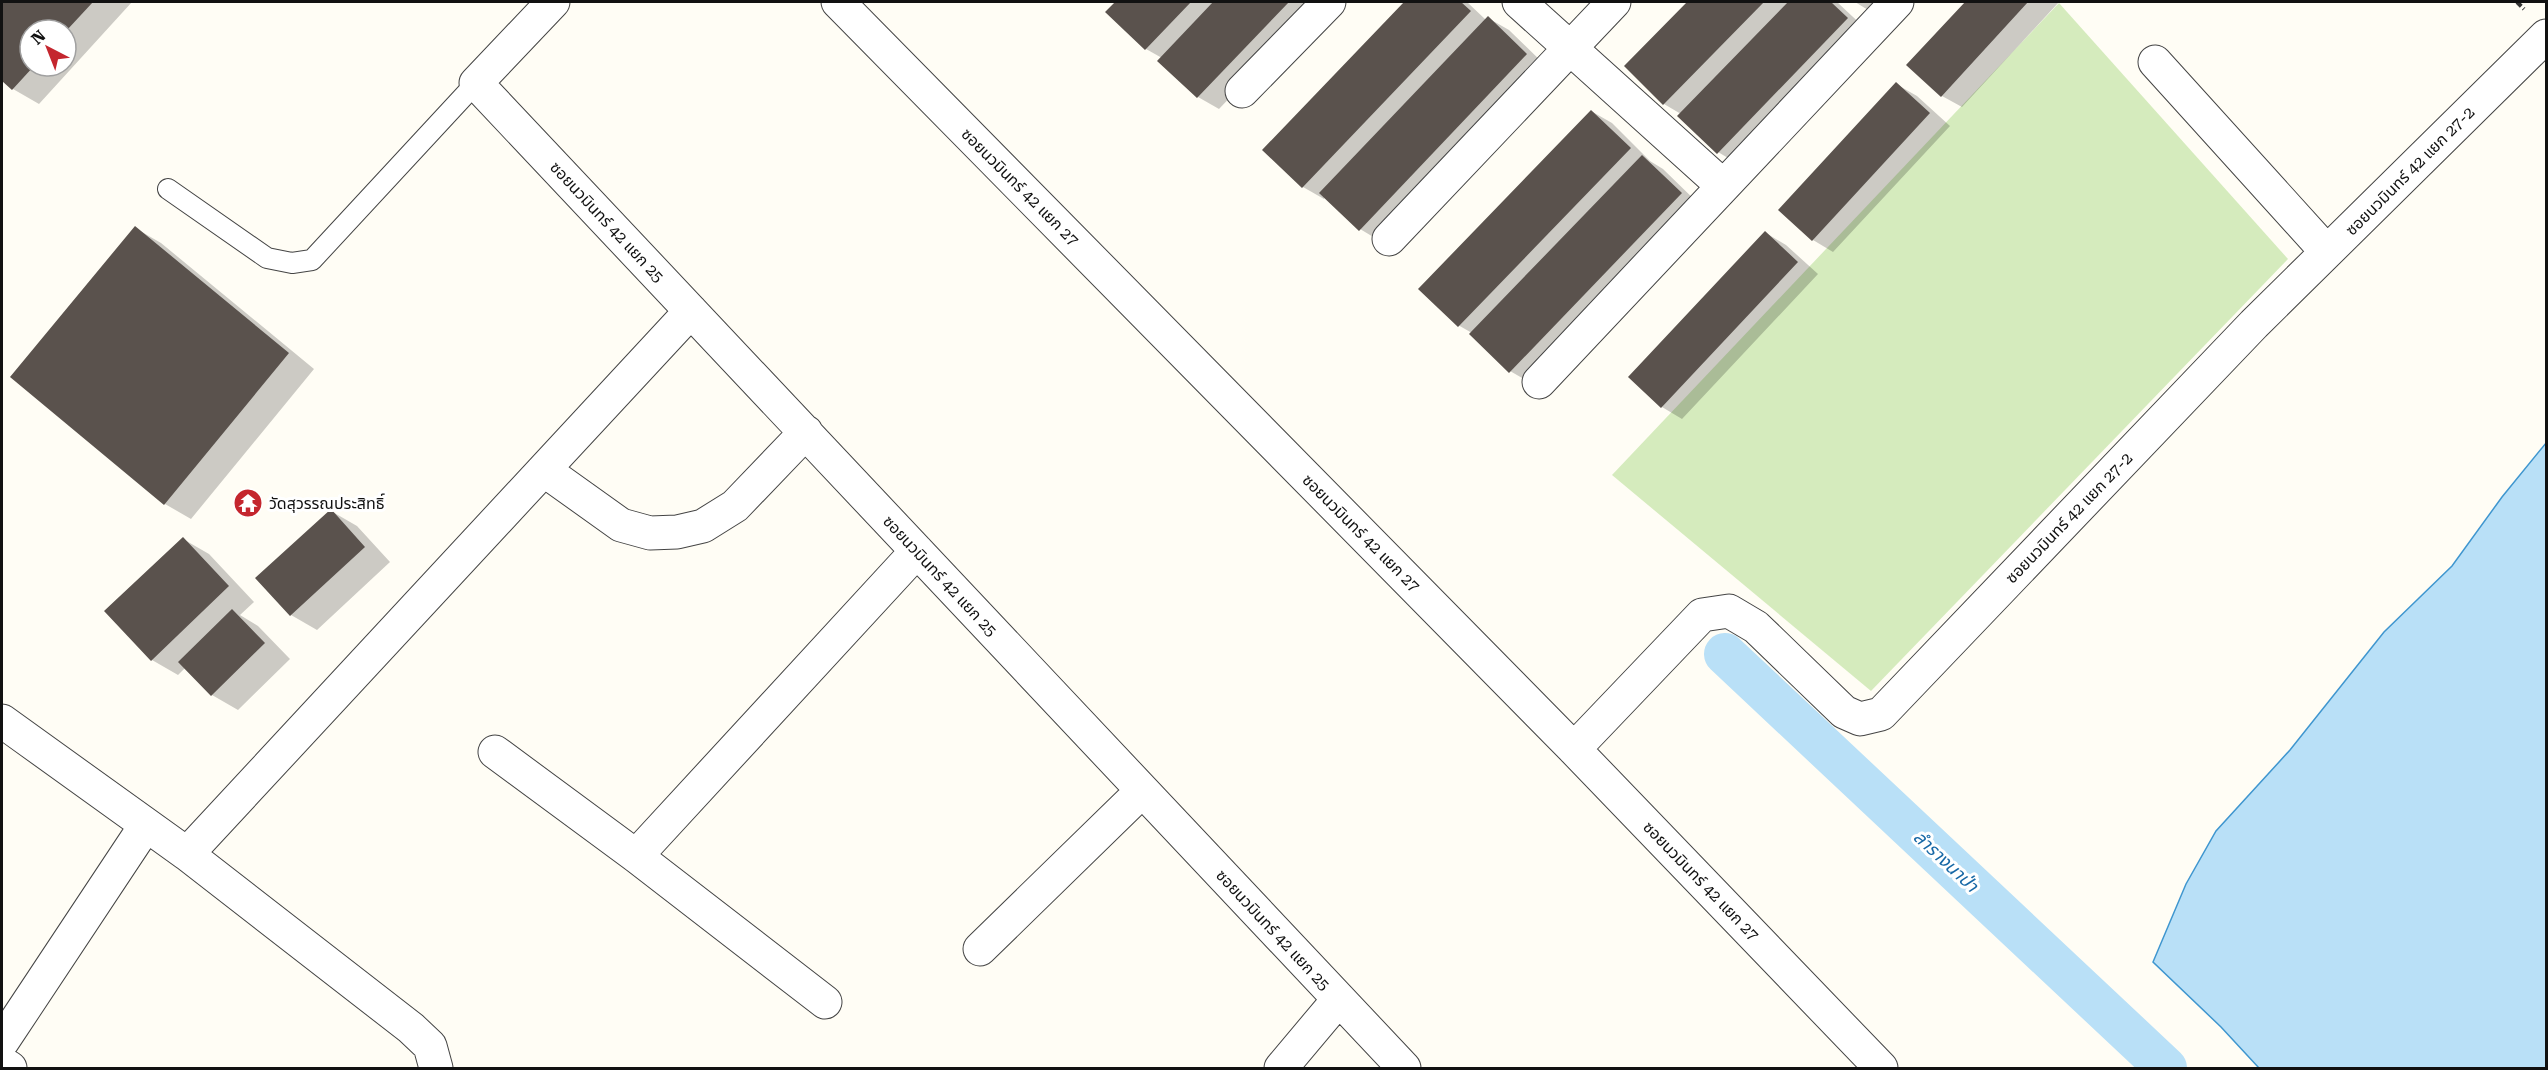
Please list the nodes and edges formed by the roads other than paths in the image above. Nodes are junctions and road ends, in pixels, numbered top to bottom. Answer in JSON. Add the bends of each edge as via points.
{"nodes":[{"id":1,"x":553,"y":2,"type":"edge"},
{"id":2,"x":838,"y":2,"type":"edge"},
{"id":3,"x":1329,"y":2,"type":"edge"},
{"id":4,"x":1519,"y":2,"type":"edge"},
{"id":5,"x":1614,"y":2,"type":"edge"},
{"id":6,"x":1897,"y":2,"type":"edge"},
{"id":7,"x":2547,"y":36,"type":"edge"},
{"id":8,"x":1570,"y":48,"type":"junction"},
{"id":9,"x":2155,"y":62,"type":"dead end"},
{"id":10,"x":476,"y":83,"type":"junction"},
{"id":11,"x":1242,"y":92,"type":"dead end"},
{"id":12,"x":1723,"y":186,"type":"junction"},
{"id":13,"x":168,"y":189,"type":"dead end"},
{"id":14,"x":1389,"y":239,"type":"dead end"},
{"id":15,"x":2326,"y":252,"type":"junction"},
{"id":16,"x":692,"y":311,"type":"junction"},
{"id":17,"x":1539,"y":382,"type":"dead end"},
{"id":18,"x":806,"y":432,"type":"junction"},
{"id":19,"x":544,"y":470,"type":"junction"},
{"id":20,"x":917,"y":551,"type":"junction"},
{"id":21,"x":2,"y":721,"type":"edge"},
{"id":22,"x":1574,"y":749,"type":"junction"},
{"id":23,"x":495,"y":752,"type":"dead end"},
{"id":24,"x":1143,"y":791,"type":"junction"},
{"id":25,"x":146,"y":825,"type":"junction"},
{"id":26,"x":187,"y":854,"type":"junction"},
{"id":27,"x":636,"y":856,"type":"junction"},
{"id":28,"x":980,"y":949,"type":"dead end"},
{"id":29,"x":1339,"y":999,"type":"junction"},
{"id":30,"x":825,"y":1002,"type":"dead end"},
{"id":31,"x":2,"y":1042,"type":"edge"},
{"id":32,"x":2,"y":1063,"type":"edge"},
{"id":33,"x":10,"y":1068,"type":"edge"},
{"id":34,"x":436,"y":1068,"type":"edge"},
{"id":35,"x":1281,"y":1068,"type":"edge"},
{"id":36,"x":1404,"y":1068,"type":"edge"},
{"id":37,"x":1881,"y":1068,"type":"edge"}],
"edges":[{"from":1,"to":10,"type":"street"},
{"from":2,"to":22,"type":"street","name":"ซอยนวมินทร์ 42 แยก 27"},
{"from":3,"to":11,"type":"street"},
{"from":4,"to":8,"type":"street"},
{"from":5,"to":8,"type":"street"},
{"from":6,"to":12,"type":"street"},
{"from":7,"to":15,"type":"street","name":"ซอยนวมินทร์ 42 แยก 27-2"},
{"from":8,"to":12,"type":"street"},
{"from":8,"to":14,"type":"street"},
{"from":9,"to":15,"type":"street"},
{"from":10,"to":13,"type":"lane","via":[[312,260],[292,263],[267,258]]},
{"from":10,"to":16,"type":"street","name":"ซอยนวมินทร์ 42 แยก 25"},
{"from":12,"to":17,"type":"street"},
{"from":15,"to":22,"type":"street","name":"ซอยนวมินทร์ 42 แยก 27-2","via":[[1881,714],[1860,719],[1844,712],[1756,627],[1729,611],[1702,615]]},
{"from":16,"to":18,"type":"street","name":"ซอยนวมินทร์ 42 แยก 25"},
{"from":16,"to":19,"type":"street"},
{"from":18,"to":19,"type":"street","via":[[735,506],[703,526],[677,532],[650,533],[621,525]]},
{"from":18,"to":20,"type":"street","name":"ซอยนวมินทร์ 42 แยก 25"},
{"from":19,"to":26,"type":"street"},
{"from":20,"to":24,"type":"street","name":"ซอยนวมินทร์ 42 แยก 25"},
{"from":20,"to":27,"type":"street"},
{"from":21,"to":25,"type":"street"},
{"from":22,"to":37,"type":"street","name":"ซอยนวมินทร์ 42 แยก 27"},
{"from":23,"to":27,"type":"street"},
{"from":24,"to":28,"type":"street"},
{"from":24,"to":29,"type":"street","name":"ซอยนวมินทร์ 42 แยก 25"},
{"from":25,"to":26,"type":"street"},
{"from":25,"to":31,"type":"street"},
{"from":26,"to":34,"type":"street","via":[[411,1028],[430,1046]]},
{"from":27,"to":30,"type":"street"},
{"from":29,"to":35,"type":"street"},
{"from":29,"to":36,"type":"street","name":"ซอยนวมินทร์ 42 แยก 25"},
{"from":32,"to":33,"type":"street"}]}
